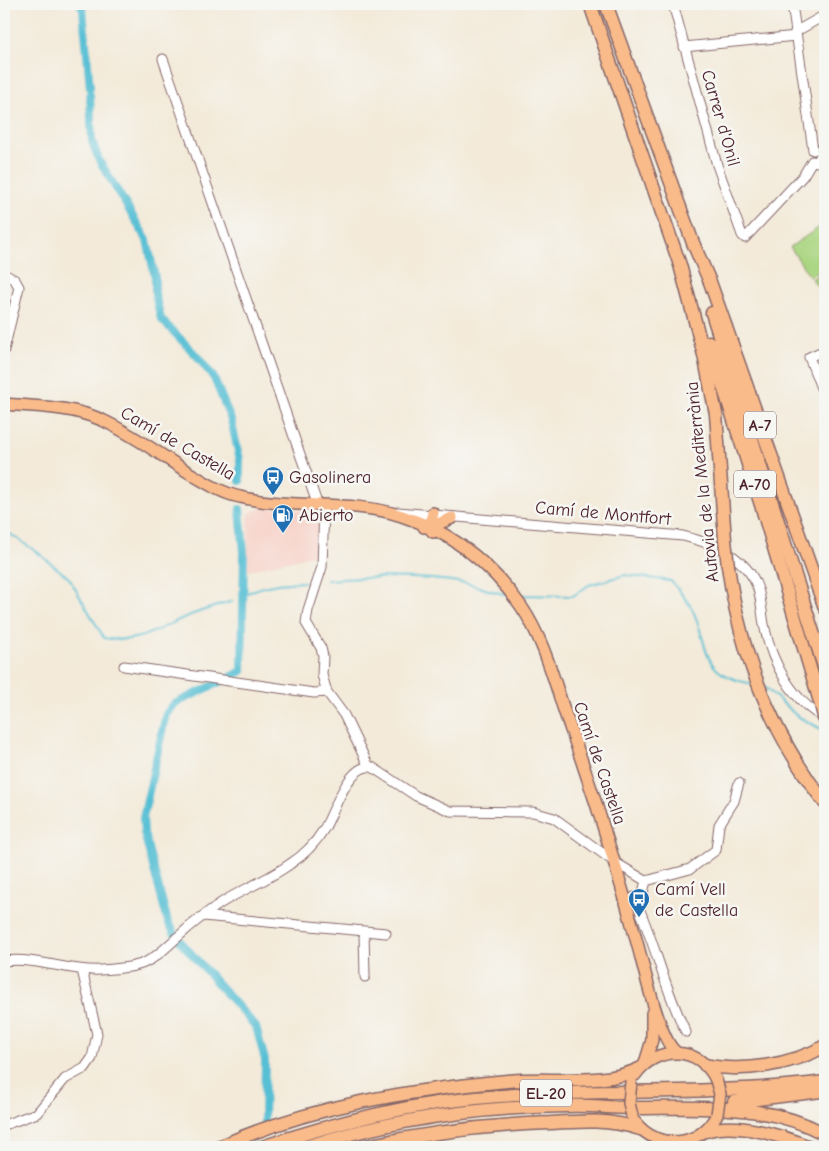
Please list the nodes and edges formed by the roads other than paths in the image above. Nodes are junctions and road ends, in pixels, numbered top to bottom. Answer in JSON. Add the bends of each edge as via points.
{"nodes":[{"id":1,"x":590,"y":4,"type":"edge"},
{"id":2,"x":606,"y":4,"type":"edge"},
{"id":3,"x":673,"y":4,"type":"edge"},
{"id":4,"x":792,"y":4,"type":"edge"},
{"id":5,"x":825,"y":15,"type":"edge"},
{"id":6,"x":796,"y":34,"type":"junction"},
{"id":7,"x":684,"y":47,"type":"junction"},
{"id":8,"x":163,"y":59,"type":"dead end"},
{"id":9,"x":820,"y":152,"type":"edge"},
{"id":10,"x":693,"y":244,"type":"junction"},
{"id":11,"x":680,"y":265,"type":"junction"},
{"id":12,"x":4,"y":274,"type":"edge"},
{"id":13,"x":4,"y":350,"type":"edge"},
{"id":14,"x":825,"y":350,"type":"edge"},
{"id":15,"x":824,"y":392,"type":"edge"},
{"id":16,"x":4,"y":404,"type":"edge"},
{"id":17,"x":326,"y":507,"type":"junction"},
{"id":18,"x":433,"y":513,"type":"junction"},
{"id":19,"x":387,"y":515,"type":"junction"},
{"id":20,"x":452,"y":518,"type":"junction"},
{"id":21,"x":428,"y":527,"type":"junction"},
{"id":22,"x":446,"y":535,"type":"junction"},
{"id":23,"x":459,"y":550,"type":"junction"},
{"id":24,"x":492,"y":571,"type":"junction"},
{"id":25,"x":825,"y":608,"type":"edge"},
{"id":26,"x":124,"y":666,"type":"dead end"},
{"id":27,"x":825,"y":670,"type":"edge"},
{"id":28,"x":328,"y":692,"type":"junction"},
{"id":29,"x":825,"y":720,"type":"edge"},
{"id":30,"x":369,"y":767,"type":"junction"},
{"id":31,"x":739,"y":783,"type":"dead end"},
{"id":32,"x":825,"y":803,"type":"edge"},
{"id":33,"x":616,"y":863,"type":"junction"},
{"id":34,"x":646,"y":881,"type":"junction"},
{"id":35,"x":634,"y":897,"type":"dead end"},
{"id":36,"x":639,"y":907,"type":"junction"},
{"id":37,"x":203,"y":916,"type":"junction"},
{"id":38,"x":364,"y":931,"type":"junction"},
{"id":39,"x":386,"y":933,"type":"dead end"},
{"id":40,"x":4,"y":961,"type":"edge"},
{"id":41,"x":82,"y":970,"type":"junction"},
{"id":42,"x":365,"y":978,"type":"dead end"},
{"id":43,"x":647,"y":978,"type":"junction"},
{"id":44,"x":686,"y":1032,"type":"dead end"},
{"id":45,"x":825,"y":1046,"type":"edge"},
{"id":46,"x":676,"y":1052,"type":"junction"},
{"id":47,"x":705,"y":1065,"type":"junction"},
{"id":48,"x":642,"y":1066,"type":"junction"},
{"id":49,"x":825,"y":1082,"type":"edge"},
{"id":50,"x":825,"y":1090,"type":"edge"},
{"id":51,"x":612,"y":1106,"type":"junction"},
{"id":52,"x":4,"y":1125,"type":"edge"},
{"id":53,"x":640,"y":1129,"type":"junction"},
{"id":54,"x":706,"y":1130,"type":"junction"},
{"id":55,"x":825,"y":1134,"type":"edge"},
{"id":56,"x":655,"y":1143,"type":"edge"},
{"id":57,"x":267,"y":1145,"type":"edge"},
{"id":58,"x":684,"y":1145,"type":"edge"},
{"id":59,"x":219,"y":1147,"type":"edge"},
{"id":60,"x":305,"y":1147,"type":"edge"},
{"id":61,"x":361,"y":1147,"type":"edge"},
{"id":62,"x":810,"y":1147,"type":"edge"}],
"edges":[{"from":1,"to":11,"type":"highway","name":"Autovia de la Mediterrània","number":"A-7"},
{"from":2,"to":10,"type":"highway","number":"A-7"},
{"from":3,"to":7,"type":"street","name":"Carrer d'Onil"},
{"from":4,"to":6,"type":"street"},
{"from":5,"to":6,"type":"street"},
{"from":6,"to":7,"type":"street"},
{"from":6,"to":9,"type":"street"},
{"from":7,"to":9,"type":"street","name":"Carrer d'Onil","via":[[717,165],[745,238],[802,176],[812,161],[809,156]]},
{"from":8,"to":17,"type":"street"},
{"from":10,"to":25,"type":"highway","number":"A-7","via":[[710,282]]},
{"from":10,"to":27,"type":"highway","number":"A-70","via":[[704,288]]},
{"from":11,"to":29,"type":"highway","number":"A-70","bridge":true,"via":[[692,291],[748,462]]},
{"from":11,"to":32,"type":"highway","name":"Autovia de la Mediterrània","number":"A-7","bridge":true,"via":[[716,414],[728,566],[746,654],[784,743]]},
{"from":12,"to":13,"type":"street","via":[[15,280],[19,287]]},
{"from":14,"to":15,"type":"street","via":[[809,357]]},
{"from":16,"to":17,"type":"main road","name":"Camí de Castella","via":[[75,410],[102,421],[198,478],[238,497]]},
{"from":17,"to":19,"type":"main road","name":"Camí de Castella"},
{"from":17,"to":28,"type":"street","via":[[322,567],[306,623],[321,648],[322,676]]},
{"from":18,"to":19,"type":"street","name":"Camí de Montfort"},
{"from":18,"to":20,"type":"street","name":"Camí de Montfort"},
{"from":18,"to":21,"type":"main road"},
{"from":19,"to":21,"type":"main road","name":"Camí de Castella"},
{"from":19,"to":23,"type":"main road","name":"Camí de Castella"},
{"from":20,"to":21,"type":"main road"},
{"from":20,"to":22,"type":"street","via":[[447,522]]},
{"from":20,"to":29,"type":"street","name":"Camí de Montfort","via":[[682,536],[716,546],[734,557],[751,575],[759,588],[769,646],[779,669],[808,706]]},
{"from":21,"to":22,"type":"main road","name":"Camí de Castella"},
{"from":21,"to":23,"type":"main road"},
{"from":22,"to":24,"type":"main road","name":"Camí de Castella"},
{"from":23,"to":24,"type":"main road","name":"Camí de Castella"},
{"from":24,"to":33,"type":"main road","name":"Camí de Castella","via":[[522,608],[541,643]]},
{"from":26,"to":28,"type":"street","via":[[314,693]]},
{"from":28,"to":30,"type":"street","via":[[344,715]]},
{"from":30,"to":33,"type":"street","via":[[416,796],[450,811],[533,812],[554,818]]},
{"from":30,"to":37,"type":"street","via":[[357,770],[310,849],[275,875]]},
{"from":31,"to":34,"type":"street","via":[[734,801],[720,825],[716,850],[690,869]]},
{"from":33,"to":34,"type":"street"},
{"from":33,"to":43,"type":"main road","name":"Camí de Castella"},
{"from":34,"to":36,"type":"street"},
{"from":35,"to":36,"type":"street"},
{"from":36,"to":44,"type":"street","via":[[665,985]]},
{"from":37,"to":38,"type":"street"},
{"from":37,"to":41,"type":"street","via":[[160,954],[146,962]]},
{"from":38,"to":39,"type":"street"},
{"from":38,"to":42,"type":"street"},
{"from":40,"to":41,"type":"street","via":[[36,960]]},
{"from":41,"to":52,"type":"street","via":[[97,1034],[92,1058],[85,1068],[65,1079],[37,1113]]},
{"from":43,"to":46,"type":"main road","name":"Camí de Castella","via":[[666,1040]]},
{"from":43,"to":48,"type":"main road","name":"Camí de Castella","via":[[654,1024]]},
{"from":45,"to":47,"type":"highway","via":[[805,1055],[759,1066]]},
{"from":46,"to":47,"type":"main road","via":[[695,1057]]},
{"from":46,"to":48,"type":"main road","via":[[660,1055]]},
{"from":47,"to":54,"type":"main road","bridge":true,"via":[[716,1080],[720,1094],[717,1114]]},
{"from":48,"to":53,"type":"main road","bridge":true,"via":[[631,1082],[629,1103]]},
{"from":48,"to":59,"type":"highway","via":[[619,1076],[512,1080],[402,1094],[331,1110]]},
{"from":49,"to":57,"type":"highway","number":"EL-20","via":[[734,1091],[566,1092],[439,1102],[357,1119]]},
{"from":50,"to":51,"type":"highway","number":"EL-20","via":[[751,1101]]},
{"from":51,"to":55,"type":"highway","via":[[750,1110],[784,1117]]},
{"from":51,"to":60,"type":"highway","number":"EL-20","via":[[474,1112],[385,1126]]},
{"from":53,"to":56,"type":"main road"},
{"from":53,"to":61,"type":"highway","via":[[612,1121],[510,1124],[455,1129]]},
{"from":54,"to":58,"type":"main road"},
{"from":54,"to":62,"type":"highway","via":[[755,1131]]},
{"from":56,"to":58,"type":"main road"}]}
